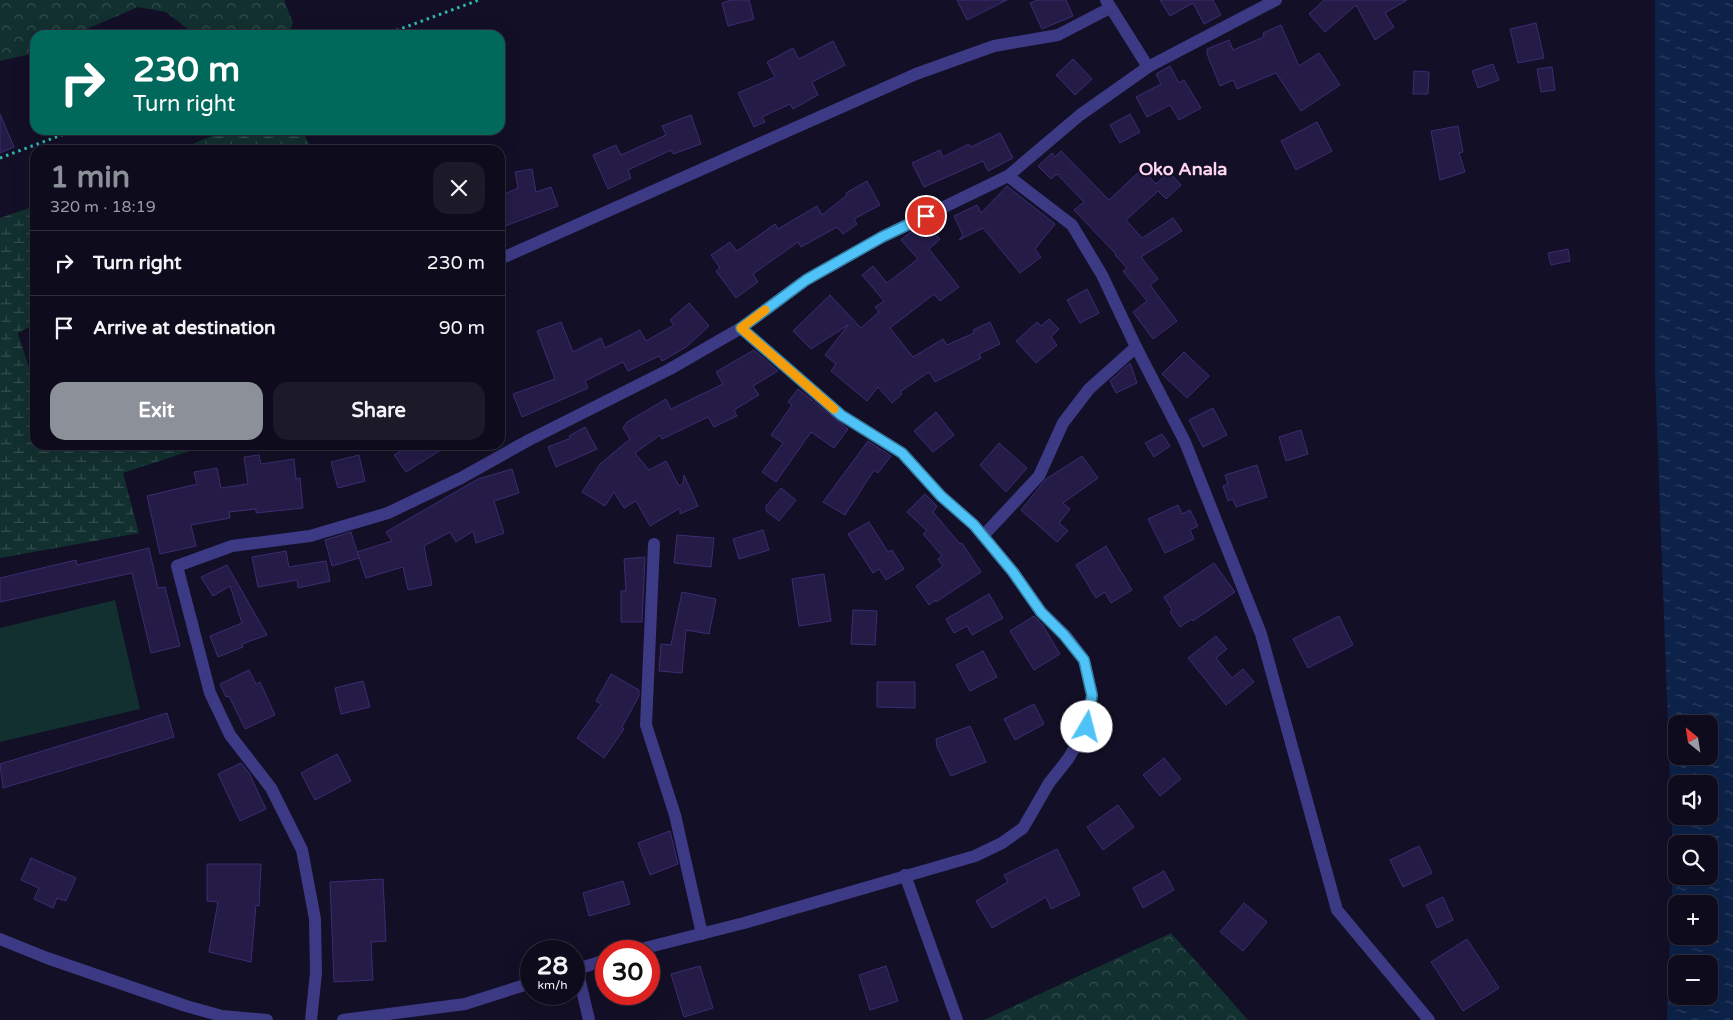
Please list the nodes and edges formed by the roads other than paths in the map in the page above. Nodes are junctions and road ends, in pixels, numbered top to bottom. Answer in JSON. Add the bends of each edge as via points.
{"nodes":[{"id":1,"x":1276,"y":0,"type":"edge"},
{"id":2,"x":1108,"y":4,"type":"edge"},
{"id":3,"x":1148,"y":68,"type":"junction"},
{"id":4,"x":1008,"y":176,"type":"junction"},
{"id":5,"x":505,"y":257,"type":"edge"},
{"id":6,"x":741,"y":328,"type":"junction"},
{"id":7,"x":1136,"y":347,"type":"junction"},
{"id":8,"x":983,"y":536,"type":"junction"},
{"id":9,"x":654,"y":544,"type":"dead end"},
{"id":10,"x":905,"y":875,"type":"junction"},
{"id":11,"x":702,"y":934,"type":"junction"},
{"id":12,"x":0,"y":939,"type":"edge"},
{"id":13,"x":660,"y":944,"type":"edge"},
{"id":14,"x":520,"y":986,"type":"edge"},
{"id":15,"x":585,"y":1004,"type":"edge"},
{"id":16,"x":268,"y":1020,"type":"edge"},
{"id":17,"x":311,"y":1020,"type":"edge"},
{"id":18,"x":343,"y":1020,"type":"edge"},
{"id":19,"x":589,"y":1020,"type":"edge"},
{"id":20,"x":957,"y":1020,"type":"edge"},
{"id":21,"x":1430,"y":1020,"type":"edge"}],
"edges":[{"from":1,"to":3,"type":"street"},
{"from":2,"to":3,"type":"street"},
{"from":2,"to":5,"type":"street","via":[[1058,35],[994,46],[916,74]]},
{"from":3,"to":4,"type":"street","via":[[1080,115]]},
{"from":4,"to":6,"type":"street","via":[[882,237],[806,280]]},
{"from":4,"to":7,"type":"street","via":[[1072,225],[1102,275]]},
{"from":6,"to":8,"type":"street","via":[[841,415],[902,453]]},
{"from":6,"to":17,"type":"street","via":[[670,369],[388,513],[310,536],[232,546],[177,566],[210,693],[230,735],[271,788],[302,850],[315,919],[316,973]]},
{"from":7,"to":8,"type":"street","via":[[1089,389],[1063,423],[1039,476]]},
{"from":7,"to":21,"type":"street","via":[[1185,442],[1261,634],[1337,910]]},
{"from":8,"to":10,"type":"street","via":[[1041,612],[1084,660],[1092,695],[1087,727],[1023,828],[976,856]]},
{"from":9,"to":11,"type":"street","via":[[646,725],[675,815]]},
{"from":10,"to":11,"type":"street"},
{"from":10,"to":20,"type":"street"},
{"from":11,"to":13,"type":"street"},
{"from":12,"to":16,"type":"street","via":[[186,1006],[222,1016]]},
{"from":14,"to":18,"type":"street","via":[[465,1004]]},
{"from":15,"to":19,"type":"street"}]}
